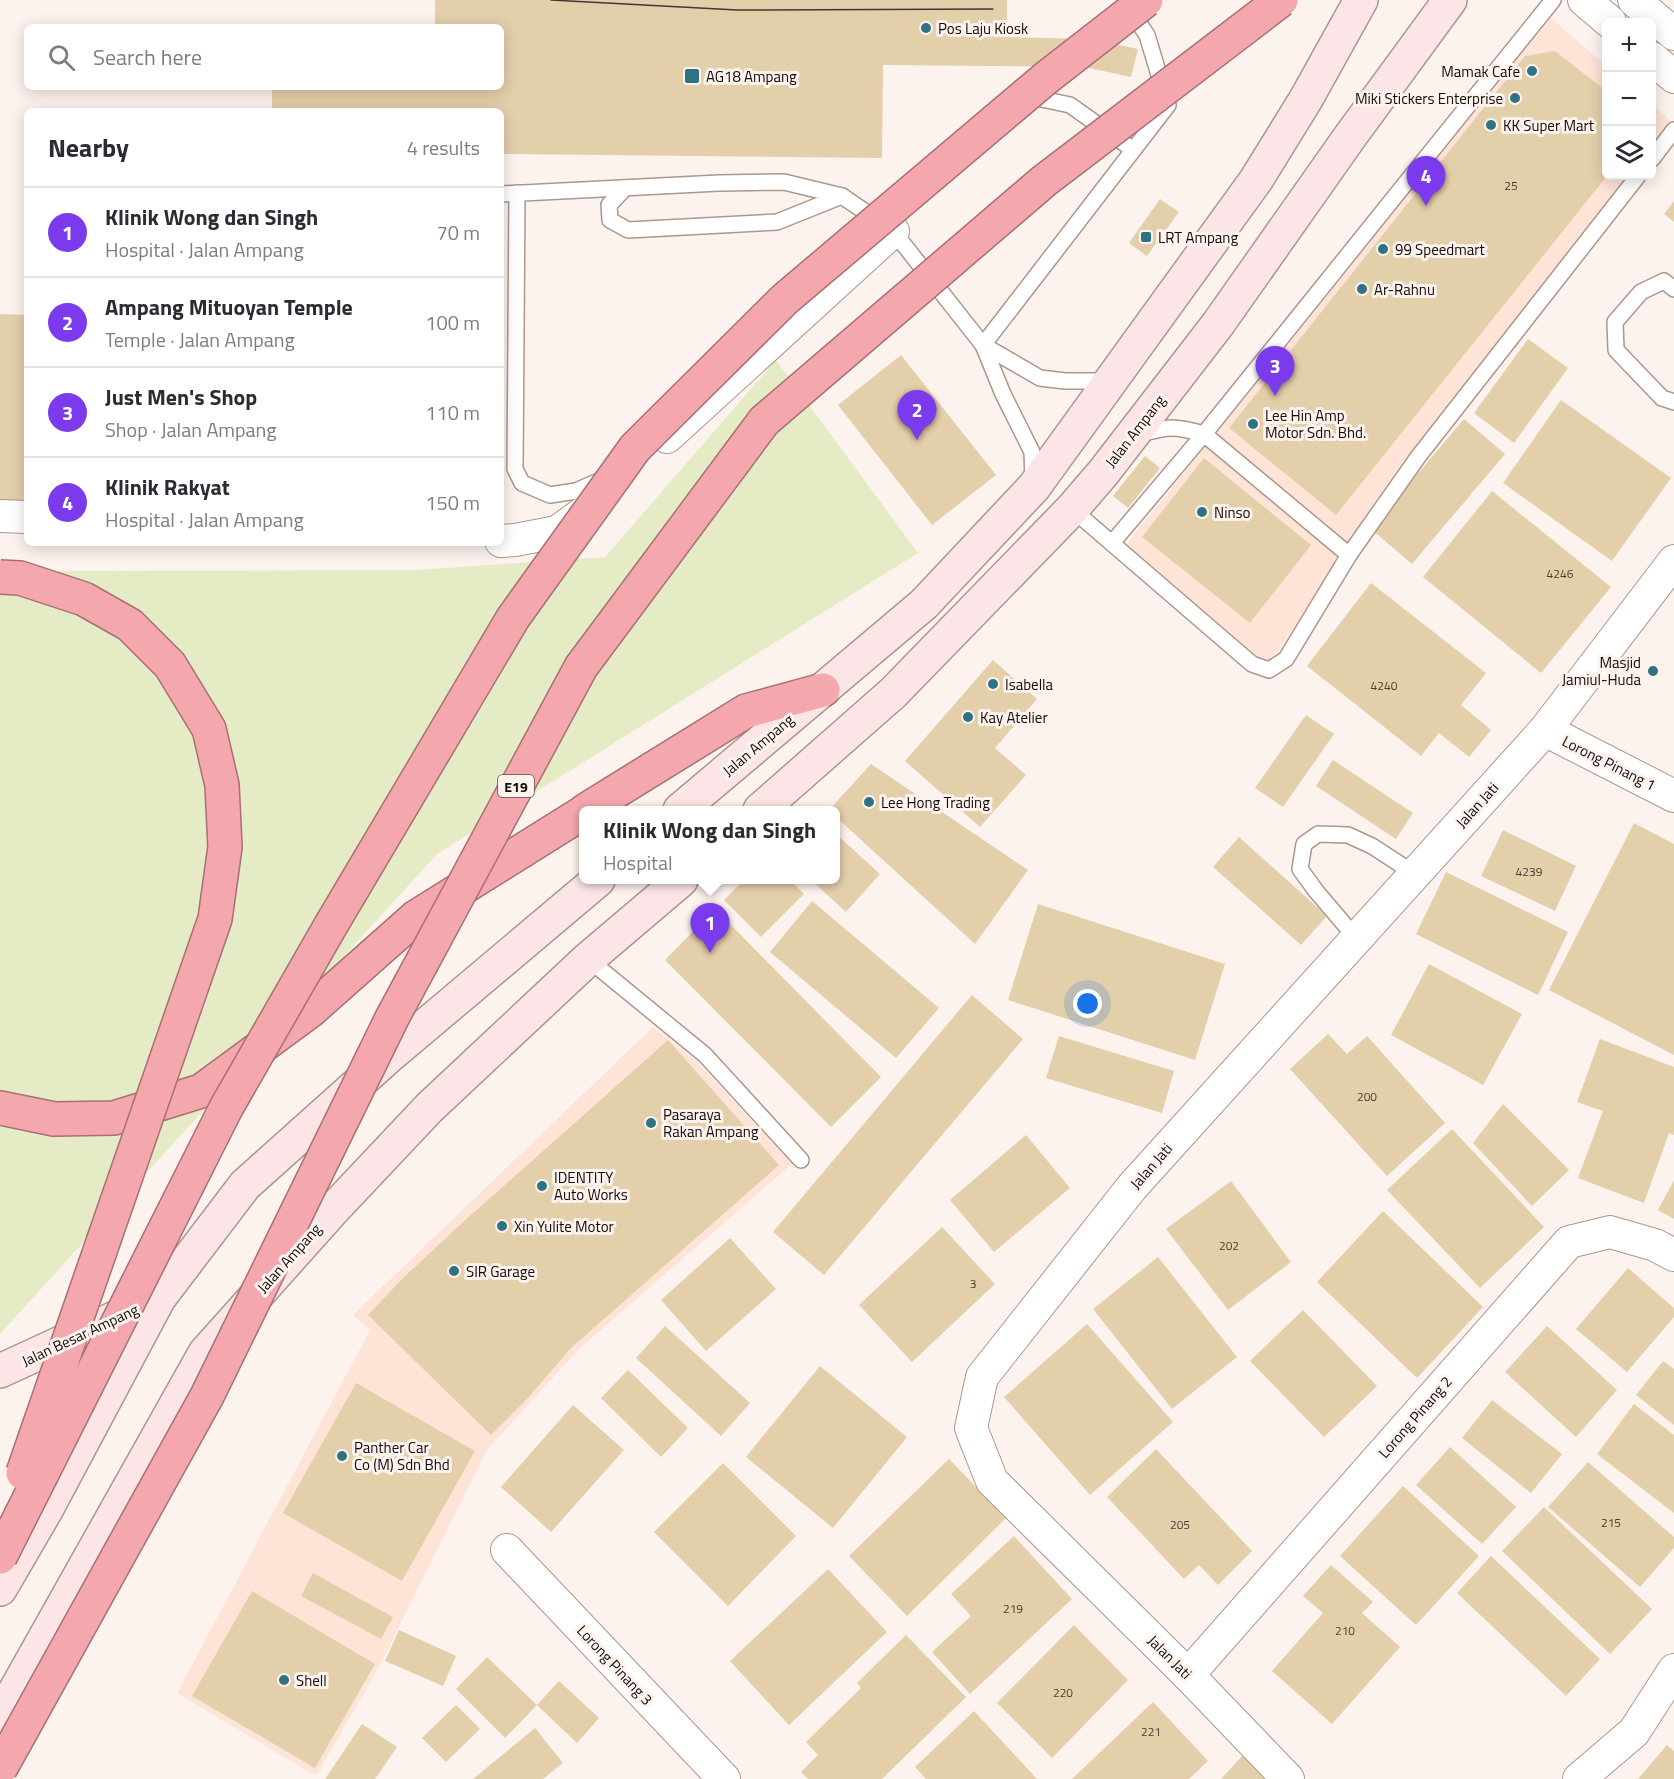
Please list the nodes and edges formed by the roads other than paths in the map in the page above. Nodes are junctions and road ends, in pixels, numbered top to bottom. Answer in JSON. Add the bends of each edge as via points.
{"nodes":[{"id":1,"x":1124,"y":0,"type":"edge"},
{"id":2,"x":1146,"y":0,"type":"edge"},
{"id":3,"x":1281,"y":0,"type":"edge"},
{"id":4,"x":1361,"y":0,"type":"edge"},
{"id":5,"x":1552,"y":0,"type":"edge"},
{"id":6,"x":1584,"y":0,"type":"edge"},
{"id":7,"x":1634,"y":0,"type":"edge"},
{"id":8,"x":1455,"y":3,"type":"edge"},
{"id":9,"x":1605,"y":18,"type":"edge"},
{"id":10,"x":1674,"y":34,"type":"edge"},
{"id":11,"x":1656,"y":61,"type":"edge"},
{"id":12,"x":1674,"y":77,"type":"edge"},
{"id":13,"x":1674,"y":130,"type":"edge"},
{"id":14,"x":1132,"y":149,"type":"junction"},
{"id":15,"x":1656,"y":154,"type":"edge"},
{"id":16,"x":1635,"y":180,"type":"edge"},
{"id":17,"x":625,"y":188,"type":"junction"},
{"id":18,"x":504,"y":194,"type":"edge"},
{"id":19,"x":517,"y":194,"type":"junction"},
{"id":20,"x":842,"y":196,"type":"junction"},
{"id":21,"x":892,"y":231,"type":"junction"},
{"id":22,"x":1674,"y":289,"type":"edge"},
{"id":23,"x":983,"y":345,"type":"junction"},
{"id":24,"x":1110,"y":381,"type":"junction"},
{"id":25,"x":1674,"y":402,"type":"edge"},
{"id":26,"x":1204,"y":434,"type":"junction"},
{"id":27,"x":1130,"y":437,"type":"junction"},
{"id":28,"x":638,"y":463,"type":"junction"},
{"id":29,"x":1034,"y":487,"type":"junction"},
{"id":30,"x":1072,"y":508,"type":"junction"},
{"id":31,"x":0,"y":516,"type":"edge"},
{"id":32,"x":24,"y":517,"type":"edge"},
{"id":33,"x":504,"y":541,"type":"edge"},
{"id":34,"x":1112,"y":543,"type":"junction"},
{"id":35,"x":1349,"y":555,"type":"junction"},
{"id":36,"x":1674,"y":561,"type":"edge"},
{"id":37,"x":0,"y":577,"type":"edge"},
{"id":38,"x":823,"y":690,"type":"junction"},
{"id":39,"x":1545,"y":730,"type":"junction"},
{"id":40,"x":1674,"y":796,"type":"edge"},
{"id":41,"x":593,"y":806,"type":"edge"},
{"id":42,"x":685,"y":806,"type":"edge"},
{"id":43,"x":765,"y":806,"type":"edge"},
{"id":44,"x":579,"y":815,"type":"edge"},
{"id":45,"x":1415,"y":874,"type":"junction"},
{"id":46,"x":592,"y":884,"type":"edge"},
{"id":47,"x":675,"y":884,"type":"edge"},
{"id":48,"x":1356,"y":938,"type":"junction"},
{"id":49,"x":588,"y":959,"type":"junction"},
{"id":50,"x":0,"y":1108,"type":"edge"},
{"id":51,"x":801,"y":1160,"type":"dead end"},
{"id":52,"x":1674,"y":1255,"type":"edge"},
{"id":53,"x":159,"y":1298,"type":"junction"},
{"id":54,"x":0,"y":1371,"type":"edge"},
{"id":55,"x":0,"y":1540,"type":"edge"},
{"id":56,"x":507,"y":1550,"type":"dead end"},
{"id":57,"x":0,"y":1557,"type":"edge"},
{"id":58,"x":0,"y":1588,"type":"edge"},
{"id":59,"x":1674,"y":1670,"type":"edge"},
{"id":60,"x":1188,"y":1675,"type":"junction"},
{"id":61,"x":0,"y":1718,"type":"edge"},
{"id":62,"x":0,"y":1768,"type":"edge"},
{"id":63,"x":724,"y":1779,"type":"edge"},
{"id":64,"x":1288,"y":1779,"type":"edge"},
{"id":65,"x":1579,"y":1779,"type":"edge"}],
"edges":[{"from":1,"to":14,"type":"lane","via":[[1147,35],[1168,105]]},
{"from":2,"to":57,"type":"highway","bridge":true,"via":[[1046,78],[785,299],[635,448],[513,618],[255,1057]]},
{"from":3,"to":62,"type":"highway","number":"E19","bridge":true,"via":[[1044,181],[764,420],[581,667],[392,1018],[207,1396]]},
{"from":4,"to":24,"type":"main road","name":"Jalan Ampang","via":[[1256,180]]},
{"from":5,"to":26,"type":"lane"},
{"from":6,"to":9,"type":"street"},
{"from":7,"to":10,"type":"street"},
{"from":8,"to":27,"type":"main road","name":"Jalan Ampang","via":[[1349,138],[1218,324]]},
{"from":11,"to":12,"type":"street"},
{"from":13,"to":15,"type":"lane"},
{"from":14,"to":21,"type":"lane","via":[[1070,105],[1030,95],[996,104]]},
{"from":14,"to":23,"type":"lane"},
{"from":16,"to":35,"type":"lane","via":[[1418,457]]},
{"from":17,"to":19,"type":"lane"},
{"from":17,"to":20,"type":"lane","via":[[784,182]]},
{"from":17,"to":20,"type":"lane","via":[[609,205],[610,220],[628,230],[777,222]]},
{"from":18,"to":19,"type":"lane"},
{"from":19,"to":28,"type":"lane","via":[[515,469],[522,483],[550,495],[576,491]]},
{"from":20,"to":21,"type":"lane"},
{"from":21,"to":23,"type":"lane"},
{"from":21,"to":28,"type":"street"},
{"from":22,"to":25,"type":"lane","via":[[1664,281],[1641,292],[1615,322],[1616,350],[1662,398]]},
{"from":23,"to":24,"type":"lane","via":[[1040,378]]},
{"from":23,"to":29,"type":"lane","via":[[1032,452]]},
{"from":24,"to":29,"type":"main road","name":"Jalan Ampang"},
{"from":26,"to":27,"type":"lane","via":[[1180,427]]},
{"from":26,"to":34,"type":"lane"},
{"from":26,"to":35,"type":"lane"},
{"from":27,"to":30,"type":"main road","name":"Jalan Ampang"},
{"from":28,"to":33,"type":"street","via":[[592,507],[557,532]]},
{"from":29,"to":38,"type":"main road","name":"Jalan Ampang","via":[[924,604]]},
{"from":30,"to":34,"type":"lane"},
{"from":30,"to":43,"type":"main road","name":"Jalan Ampang","via":[[893,693]]},
{"from":31,"to":32,"type":"street"},
{"from":34,"to":35,"type":"lane","via":[[1252,664],[1269,670],[1286,659]]},
{"from":36,"to":39,"type":"street","name":"Jalan Jati"},
{"from":37,"to":55,"type":"highway","bridge":true,"via":[[20,578],[84,599],[130,625],[170,665],[208,729],[222,785],[225,847],[214,919]]},
{"from":38,"to":41,"type":"highway","via":[[746,711]]},
{"from":38,"to":42,"type":"main road","name":"Jalan Ampang"},
{"from":39,"to":40,"type":"street","name":"Lorong Pinang 1"},
{"from":39,"to":45,"type":"street","name":"Jalan Jati"},
{"from":44,"to":50,"type":"highway","via":[[416,917],[310,1011],[201,1091],[114,1118],[54,1119]]},
{"from":45,"to":48,"type":"street","name":"Jalan Jati"},
{"from":45,"to":48,"type":"lane","via":[[1348,835],[1317,834],[1304,844],[1300,869]]},
{"from":46,"to":53,"type":"main road","via":[[388,1057],[245,1185]]},
{"from":47,"to":49,"type":"main road","name":"Jalan Ampang"},
{"from":48,"to":60,"type":"street","name":"Jalan Jati","via":[[1132,1187],[982,1377],[971,1428],[992,1480]]},
{"from":49,"to":51,"type":"lane","via":[[705,1055]]},
{"from":49,"to":61,"type":"main road","name":"Jalan Ampang","via":[[429,1108],[204,1353]]},
{"from":52,"to":60,"type":"street","name":"Lorong Pinang 2","via":[[1610,1232],[1569,1242]]},
{"from":53,"to":54,"type":"main road","name":"Jalan Besar Ampang"},
{"from":53,"to":58,"type":"main road"},
{"from":56,"to":63,"type":"street","name":"Lorong Pinang 3"},
{"from":59,"to":65,"type":"street","via":[[1634,1732]]},
{"from":60,"to":64,"type":"street","name":"Jalan Jati"}]}
